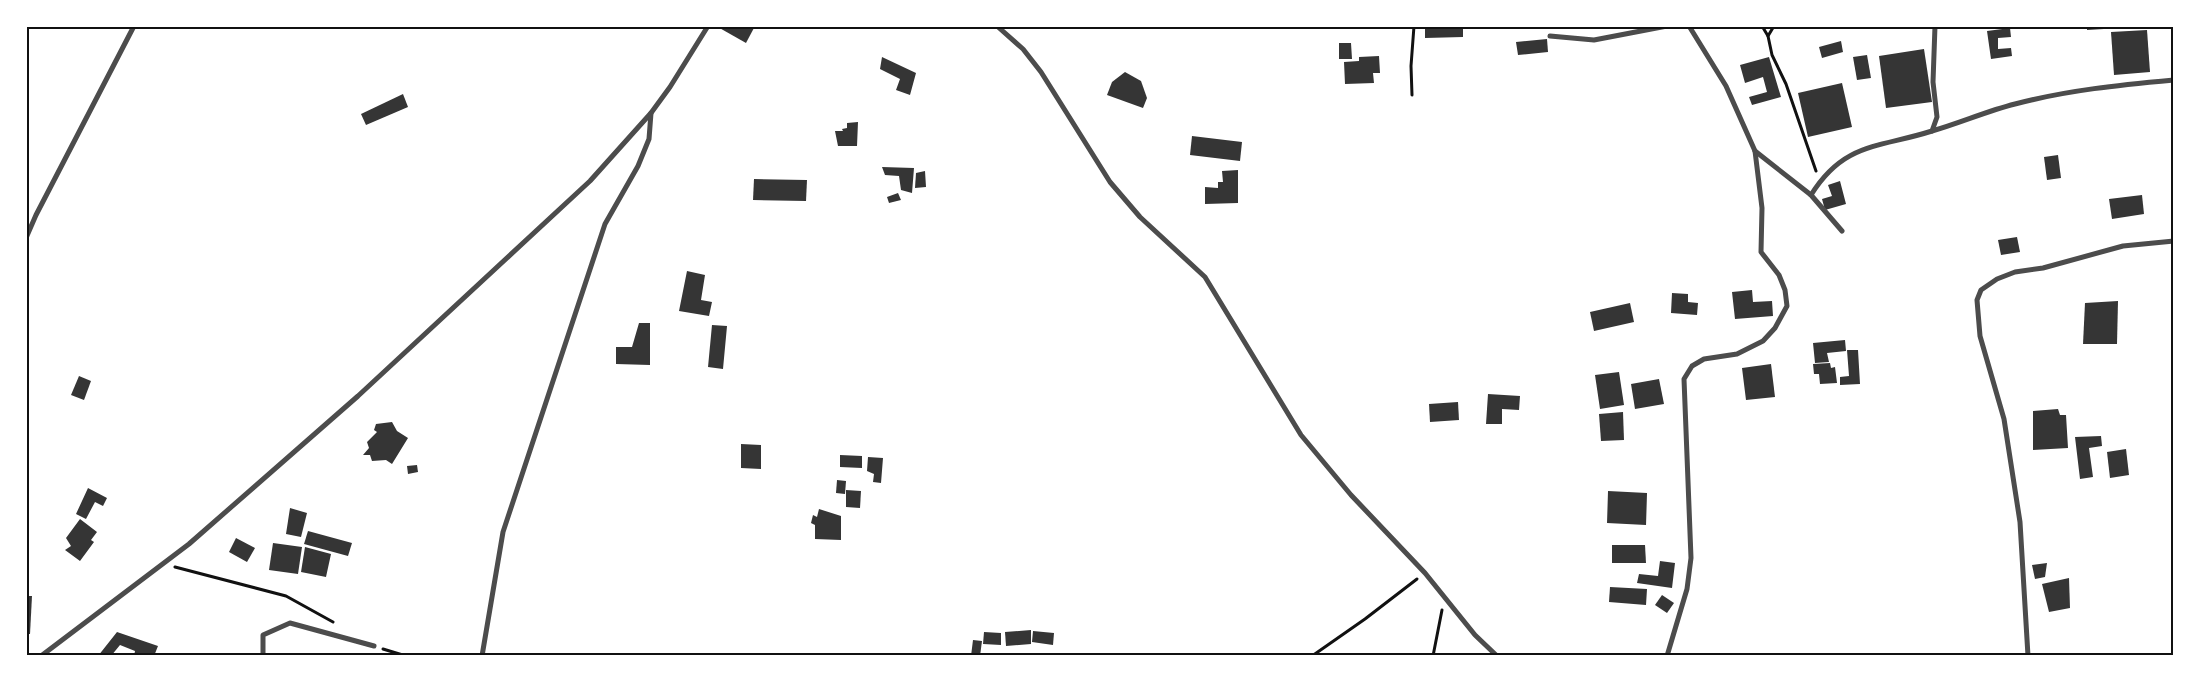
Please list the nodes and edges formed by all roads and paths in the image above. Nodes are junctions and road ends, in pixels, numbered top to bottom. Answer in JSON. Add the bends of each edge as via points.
{"nodes":[{"id":1,"x":134,"y":26,"type":"edge"},
{"id":2,"x":708,"y":26,"type":"edge"},
{"id":3,"x":997,"y":26,"type":"edge"},
{"id":4,"x":1414,"y":26,"type":"edge"},
{"id":5,"x":1667,"y":26,"type":"edge"},
{"id":6,"x":1689,"y":26,"type":"edge"},
{"id":7,"x":1762,"y":26,"type":"edge"},
{"id":8,"x":1774,"y":26,"type":"edge"},
{"id":9,"x":1935,"y":26,"type":"edge"},
{"id":10,"x":2036,"y":26,"type":"edge"},
{"id":11,"x":2050,"y":26,"type":"edge"},
{"id":12,"x":1550,"y":36,"type":"dead end"},
{"id":13,"x":1768,"y":36,"type":"junction"},
{"id":14,"x":2174,"y":80,"type":"edge"},
{"id":15,"x":1412,"y":95,"type":"dead end"},
{"id":16,"x":651,"y":113,"type":"junction"},
{"id":17,"x":1932,"y":131,"type":"junction"},
{"id":18,"x":1755,"y":151,"type":"junction"},
{"id":19,"x":1820,"y":180,"type":"junction"},
{"id":20,"x":1810,"y":196,"type":"junction"},
{"id":21,"x":1842,"y":231,"type":"dead end"},
{"id":22,"x":26,"y":238,"type":"edge"},
{"id":23,"x":2174,"y":241,"type":"edge"},
{"id":24,"x":162,"y":563,"type":"junction"},
{"id":25,"x":1425,"y":573,"type":"junction"},
{"id":26,"x":1445,"y":600,"type":"junction"},
{"id":27,"x":340,"y":626,"type":"dead end"},
{"id":28,"x":374,"y":646,"type":"joint"},
{"id":29,"x":41,"y":656,"type":"edge"},
{"id":30,"x":263,"y":656,"type":"edge"},
{"id":31,"x":406,"y":656,"type":"edge"},
{"id":32,"x":482,"y":656,"type":"edge"},
{"id":33,"x":1312,"y":656,"type":"edge"},
{"id":34,"x":1433,"y":656,"type":"edge"},
{"id":35,"x":1497,"y":656,"type":"edge"},
{"id":36,"x":1667,"y":656,"type":"edge"},
{"id":37,"x":2028,"y":656,"type":"edge"}],
"edges":[{"from":1,"to":22,"type":"street"},
{"from":2,"to":16,"type":"street"},
{"from":3,"to":25,"type":"street","via":[[1023,49],[1041,72],[1110,182],[1140,217],[1205,277],[1301,435],[1351,496]]},
{"from":4,"to":15,"type":"path"},
{"from":5,"to":12,"type":"street","via":[[1594,40]]},
{"from":6,"to":18,"type":"street","via":[[1726,86]]},
{"from":7,"to":13,"type":"path"},
{"from":8,"to":13,"type":"path"},
{"from":9,"to":17,"type":"street","via":[[1933,82],[1937,116]]},
{"from":10,"to":11,"type":"street"},
{"from":13,"to":19,"type":"path","via":[[1772,55],[1786,84]]},
{"from":14,"to":17,"type":"street","via":[[2094,87],[2046,97],[2013,104]]},
{"from":16,"to":24,"type":"street","via":[[590,181],[430,330],[189,544]]},
{"from":16,"to":32,"type":"street","via":[[648,138],[638,166],[605,224],[508,514],[496,565]]},
{"from":17,"to":19,"type":"street","via":[[1859,150],[1841,160]]},
{"from":18,"to":20,"type":"street"},
{"from":18,"to":36,"type":"street","via":[[1762,208],[1761,252],[1779,275],[1787,306],[1776,328],[1763,340],[1737,354],[1704,359],[1692,366],[1684,379],[1691,558],[1687,589]]},
{"from":19,"to":20,"type":"street"},
{"from":20,"to":21,"type":"street"},
{"from":23,"to":37,"type":"street","via":[[2123,246],[2015,272],[1981,290],[1977,300],[1980,336],[2004,419],[2020,522]]},
{"from":24,"to":27,"type":"path","via":[[286,596]]},
{"from":24,"to":29,"type":"street"},
{"from":25,"to":26,"type":"street"},
{"from":25,"to":33,"type":"path"},
{"from":26,"to":34,"type":"path","via":[[1437,624]]},
{"from":26,"to":35,"type":"street"},
{"from":28,"to":30,"type":"street","via":[[290,623],[263,635]]},
{"from":28,"to":31,"type":"path"}]}
